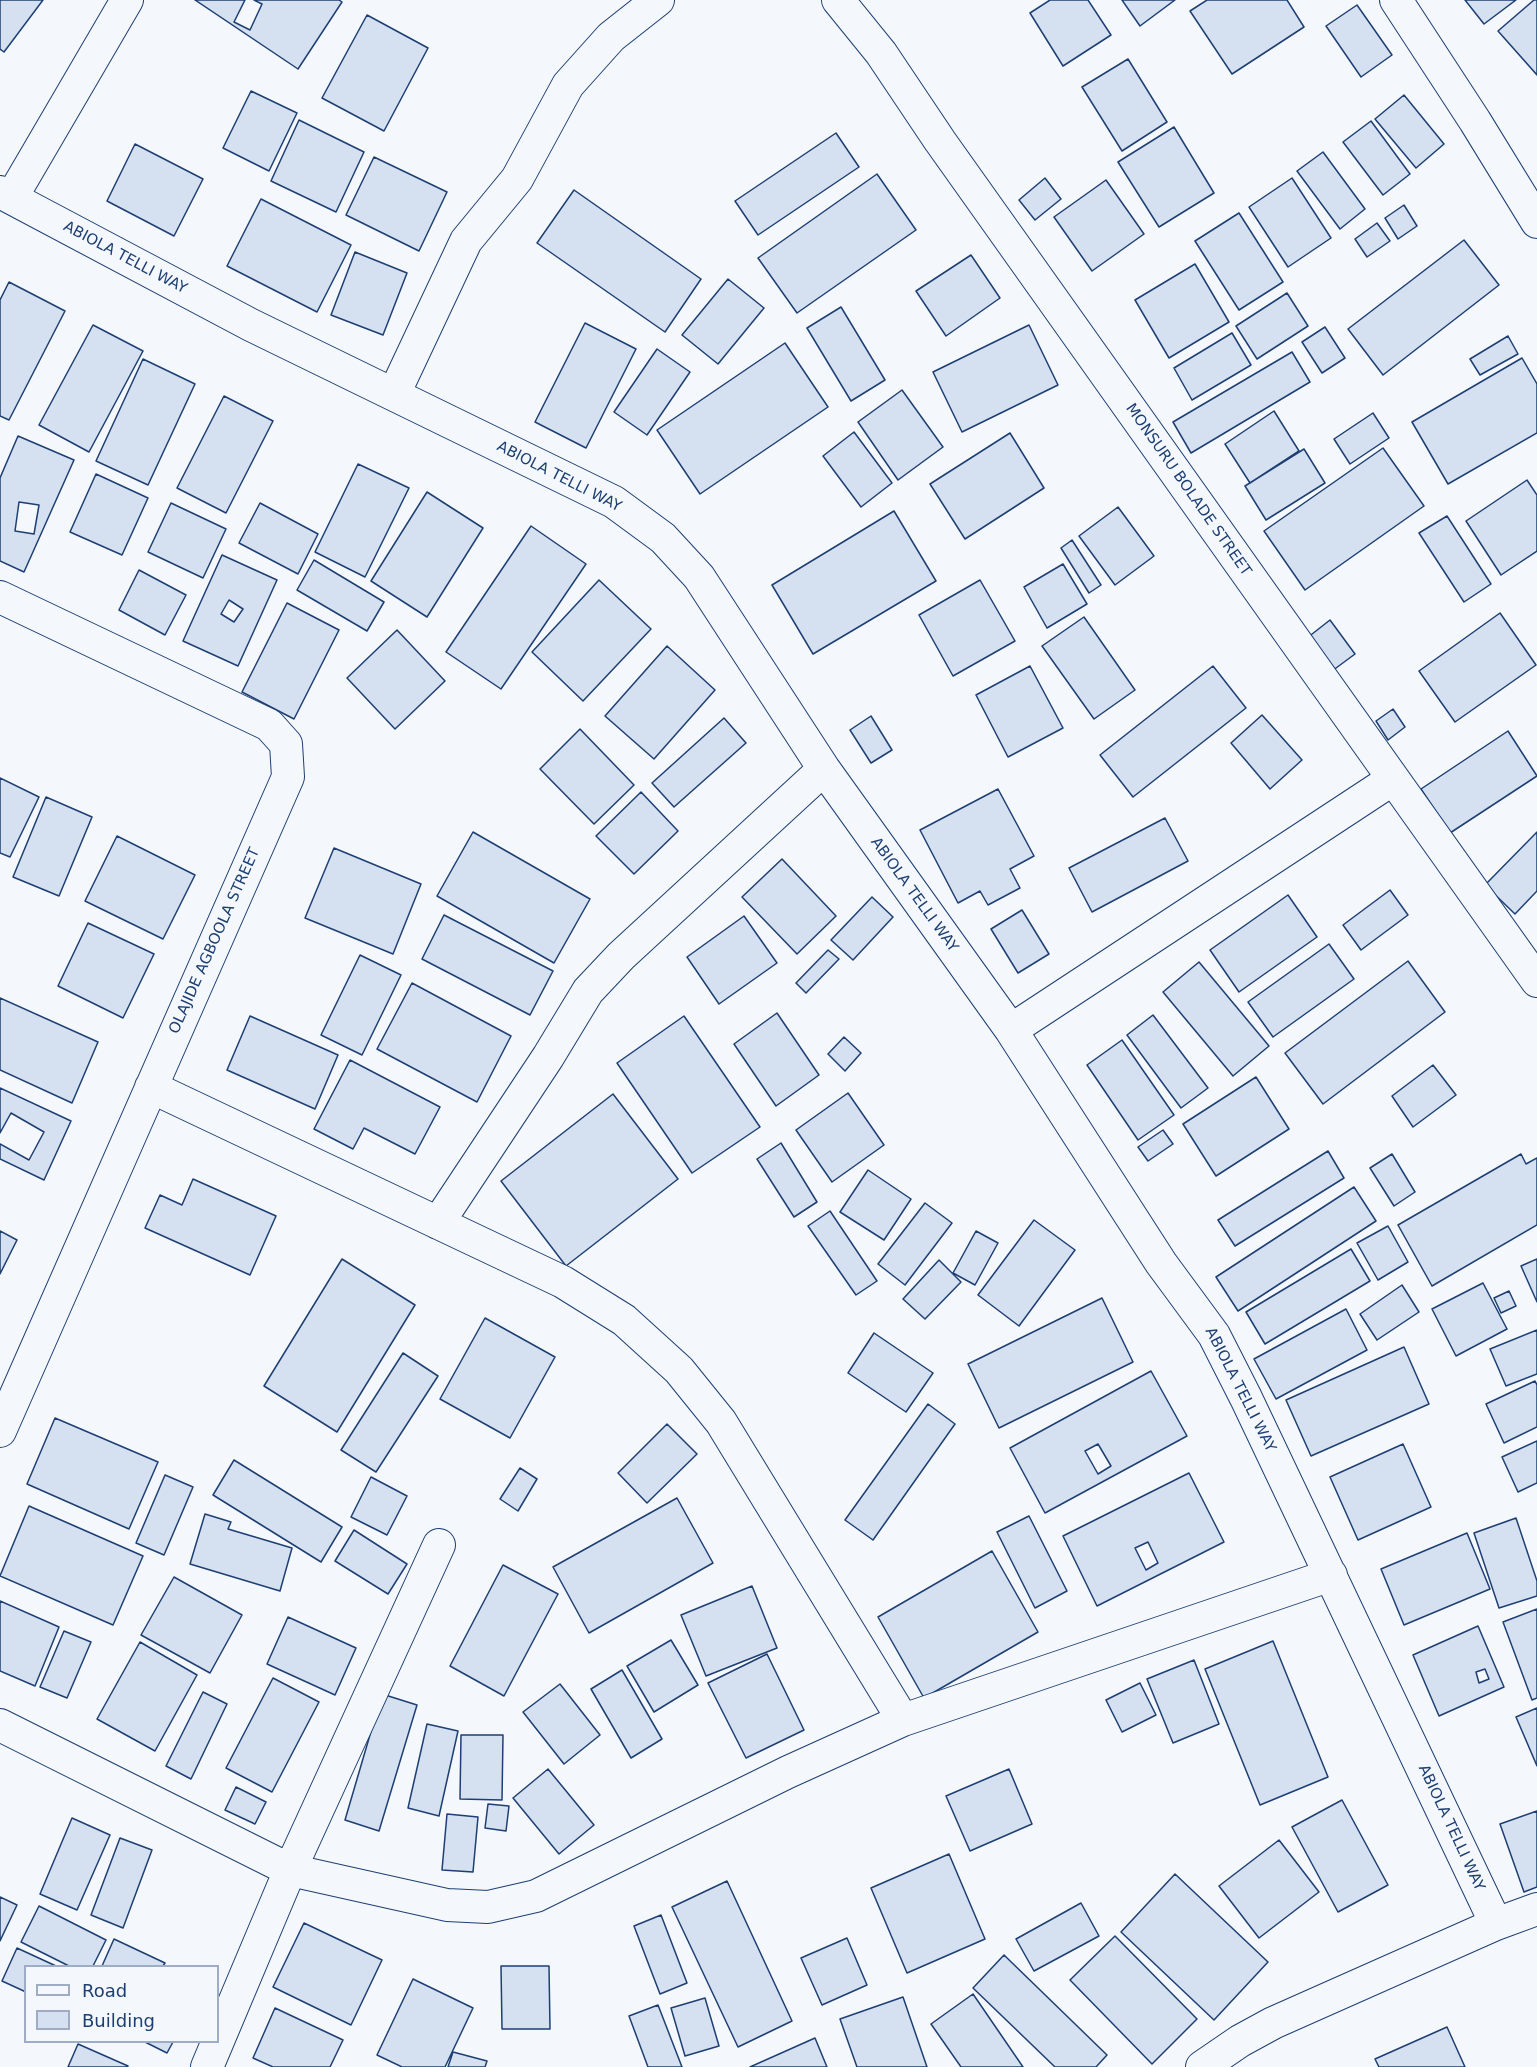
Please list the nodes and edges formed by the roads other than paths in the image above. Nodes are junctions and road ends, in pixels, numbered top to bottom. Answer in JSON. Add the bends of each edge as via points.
{"nodes":[{"id":1,"x":127,"y":0,"type":"edge"},
{"id":2,"x":658,"y":0,"type":"edge"},
{"id":3,"x":838,"y":0,"type":"edge"},
{"id":4,"x":1396,"y":0,"type":"edge"},
{"id":5,"x":6,"y":194,"type":"edge"},
{"id":6,"x":1537,"y":222,"type":"edge"},
{"id":7,"x":394,"y":394,"type":"junction"},
{"id":8,"x":0,"y":597,"type":"edge"},
{"id":9,"x":824,"y":769,"type":"junction"},
{"id":10,"x":1393,"y":779,"type":"junction"},
{"id":11,"x":1537,"y":981,"type":"edge"},
{"id":12,"x":1011,"y":1030,"type":"junction"},
{"id":13,"x":151,"y":1087,"type":"junction"},
{"id":14,"x":438,"y":1223,"type":"junction"},
{"id":15,"x":0,"y":1431,"type":"edge"},
{"id":16,"x":439,"y":1545,"type":"dead end"},
{"id":17,"x":1331,"y":1575,"type":"junction"},
{"id":18,"x":903,"y":1720,"type":"junction"},
{"id":19,"x":0,"y":1725,"type":"edge"},
{"id":20,"x":290,"y":1870,"type":"junction"},
{"id":21,"x":1537,"y":1909,"type":"edge"},
{"id":22,"x":1497,"y":1924,"type":"junction"},
{"id":23,"x":219,"y":2039,"type":"edge"},
{"id":24,"x":217,"y":2043,"type":"edge"},
{"id":25,"x":207,"y":2067,"type":"edge"},
{"id":26,"x":1202,"y":2067,"type":"edge"}],
"edges":[{"from":1,"to":5,"type":"street"},
{"from":2,"to":7,"type":"street","via":[[611,37],[568,85],[518,179],[466,241]]},
{"from":3,"to":10,"type":"street","name":"MONSURU BOLADE STREET","via":[[881,53]]},
{"from":4,"to":6,"type":"street"},
{"from":5,"to":7,"type":"street","name":"ABIOLA TELLI WAY","via":[[251,325]]},
{"from":7,"to":9,"type":"street","name":"ABIOLA TELLI WAY","via":[[614,502],[663,538],[699,577]]},
{"from":8,"to":13,"type":"street","name":"OLAJIDE AGBOOLA STREET","via":[[269,725],[286,744],[288,777]]},
{"from":9,"to":12,"type":"street","name":"ABIOLA TELLI WAY"},
{"from":9,"to":14,"type":"street","via":[[588,991]]},
{"from":10,"to":11,"type":"street","name":"MONSURU BOLADE STREET"},
{"from":10,"to":12,"type":"street"},
{"from":12,"to":17,"type":"street","name":"ABIOLA TELLI WAY","via":[[1161,1263],[1214,1335]]},
{"from":13,"to":14,"type":"street"},
{"from":13,"to":15,"type":"street","name":"OLAJIDE AGBOOLA STREET"},
{"from":14,"to":18,"type":"street","via":[[563,1282],[624,1320],[679,1371],[721,1422]]},
{"from":16,"to":20,"type":"street"},
{"from":17,"to":18,"type":"street"},
{"from":17,"to":22,"type":"street","name":"ABIOLA TELLI WAY"},
{"from":18,"to":20,"type":"street","via":[[536,1896],[488,1907],[447,1905]]},
{"from":19,"to":20,"type":"street"},
{"from":20,"to":23,"type":"street"},
{"from":21,"to":22,"type":"street"},
{"from":22,"to":26,"type":"street","via":[[1274,2023]]},
{"from":24,"to":25,"type":"street"}]}
